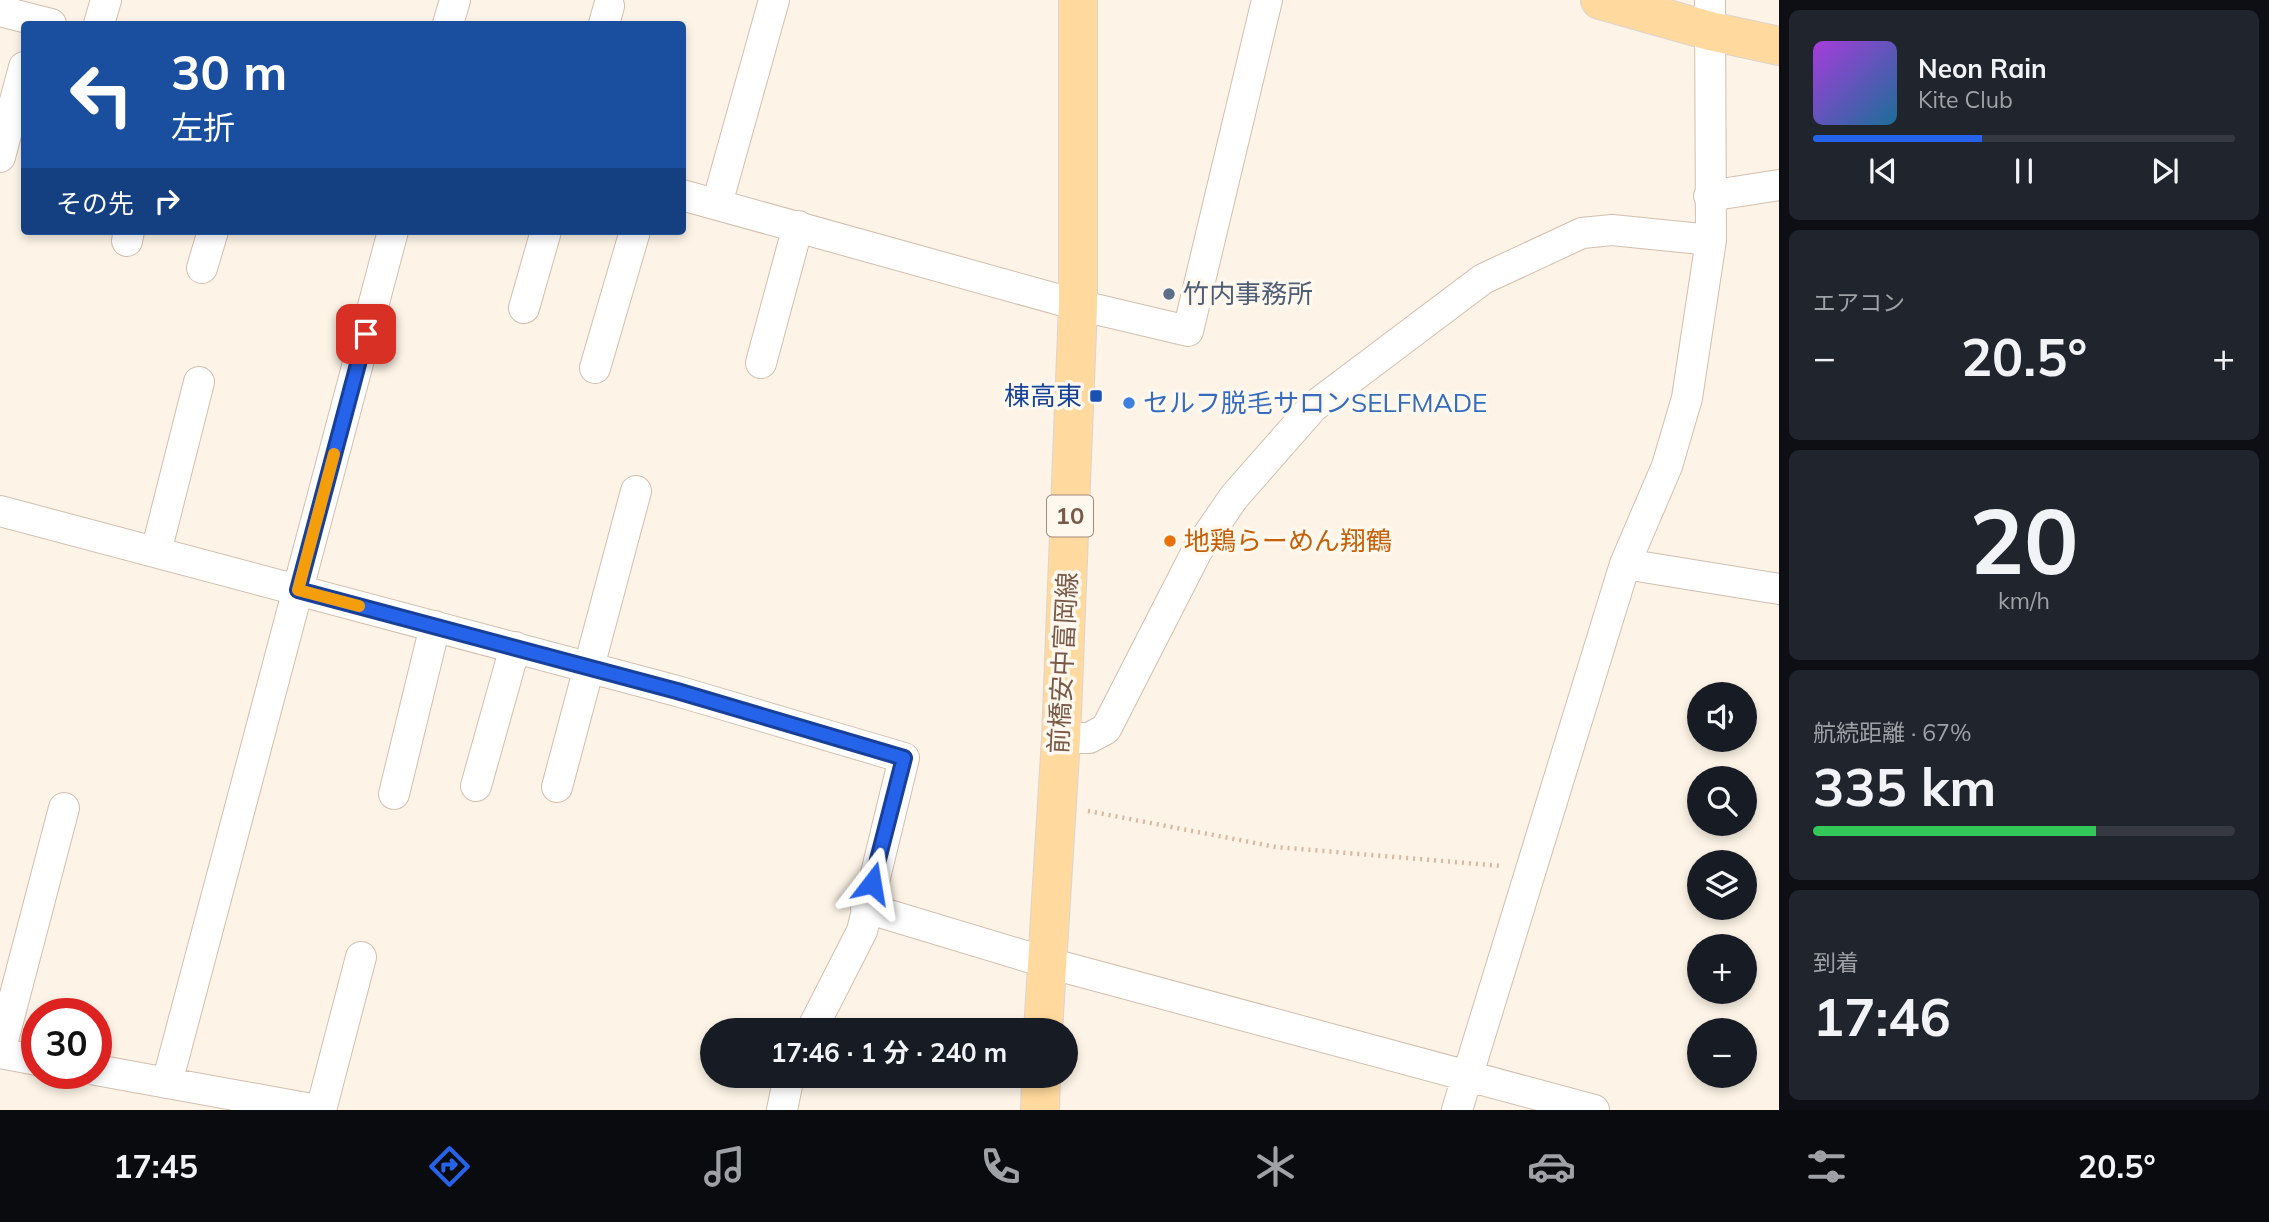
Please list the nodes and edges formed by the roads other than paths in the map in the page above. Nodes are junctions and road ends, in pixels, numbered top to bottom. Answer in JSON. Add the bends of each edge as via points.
{"nodes":[{"id":1,"x":106,"y":0,"type":"edge"},
{"id":2,"x":455,"y":0,"type":"edge"},
{"id":3,"x":774,"y":0,"type":"edge"},
{"id":4,"x":1078,"y":0,"type":"edge"},
{"id":5,"x":1267,"y":0,"type":"edge"},
{"id":6,"x":1600,"y":0,"type":"edge"},
{"id":7,"x":0,"y":11,"type":"edge"},
{"id":8,"x":1710,"y":16,"type":"edge"},
{"id":9,"x":34,"y":21,"type":"edge"},
{"id":10,"x":100,"y":21,"type":"edge"},
{"id":11,"x":449,"y":21,"type":"edge"},
{"id":12,"x":1779,"y":46,"type":"edge"},
{"id":13,"x":21,"y":78,"type":"edge"},
{"id":14,"x":0,"y":157,"type":"edge"},
{"id":15,"x":1779,"y":186,"type":"edge"},
{"id":16,"x":686,"y":196,"type":"edge"},
{"id":17,"x":1709,"y":196,"type":"junction"},
{"id":18,"x":717,"y":204,"type":"junction"},
{"id":19,"x":798,"y":226,"type":"junction"},
{"id":20,"x":211,"y":235,"type":"edge"},
{"id":21,"x":392,"y":235,"type":"edge"},
{"id":22,"x":545,"y":235,"type":"edge"},
{"id":23,"x":634,"y":235,"type":"edge"},
{"id":24,"x":1711,"y":240,"type":"junction"},
{"id":25,"x":202,"y":268,"type":"dead end"},
{"id":26,"x":1078,"y":305,"type":"junction"},
{"id":27,"x":524,"y":308,"type":"dead end"},
{"id":28,"x":761,"y":363,"type":"dead end"},
{"id":29,"x":595,"y":368,"type":"dead end"},
{"id":30,"x":200,"y":382,"type":"dead end"},
{"id":31,"x":636,"y":491,"type":"dead end"},
{"id":32,"x":0,"y":511,"type":"edge"},
{"id":33,"x":156,"y":552,"type":"junction"},
{"id":34,"x":1625,"y":564,"type":"junction"},
{"id":35,"x":1779,"y":589,"type":"edge"},
{"id":36,"x":298,"y":590,"type":"junction"},
{"id":37,"x":435,"y":626,"type":"junction"},
{"id":38,"x":515,"y":647,"type":"junction"},
{"id":39,"x":589,"y":667,"type":"junction"},
{"id":40,"x":1061,"y":738,"type":"junction"},
{"id":41,"x":476,"y":786,"type":"dead end"},
{"id":42,"x":557,"y":787,"type":"dead end"},
{"id":43,"x":394,"y":794,"type":"dead end"},
{"id":44,"x":64,"y":808,"type":"dead end"},
{"id":45,"x":866,"y":908,"type":"junction"},
{"id":46,"x":361,"y":957,"type":"dead end"},
{"id":47,"x":1045,"y":962,"type":"junction"},
{"id":48,"x":818,"y":1018,"type":"edge"},
{"id":49,"x":1043,"y":1018,"type":"edge"},
{"id":50,"x":0,"y":1053,"type":"edge"},
{"id":51,"x":21,"y":1056,"type":"edge"},
{"id":52,"x":112,"y":1073,"type":"edge"},
{"id":53,"x":1465,"y":1075,"type":"junction"},
{"id":54,"x":167,"y":1083,"type":"junction"},
{"id":55,"x":787,"y":1088,"type":"edge"},
{"id":56,"x":1041,"y":1088,"type":"edge"},
{"id":57,"x":319,"y":1110,"type":"edge"},
{"id":58,"x":782,"y":1110,"type":"edge"},
{"id":59,"x":1040,"y":1110,"type":"edge"},
{"id":60,"x":1457,"y":1110,"type":"edge"},
{"id":61,"x":1594,"y":1110,"type":"edge"}],
"edges":[{"from":1,"to":10,"type":"street"},
{"from":2,"to":11,"type":"street"},
{"from":3,"to":18,"type":"street"},
{"from":4,"to":26,"type":"main road","name":"前橋安中富岡線","number":"10"},
{"from":5,"to":26,"type":"street","via":[[1188,331]]},
{"from":6,"to":8,"type":"main road"},
{"from":7,"to":9,"type":"street"},
{"from":8,"to":12,"type":"main road"},
{"from":8,"to":17,"type":"street"},
{"from":13,"to":14,"type":"street"},
{"from":15,"to":17,"type":"street"},
{"from":16,"to":18,"type":"street"},
{"from":17,"to":24,"type":"street"},
{"from":18,"to":19,"type":"street"},
{"from":19,"to":26,"type":"street"},
{"from":19,"to":28,"type":"street"},
{"from":20,"to":25,"type":"street"},
{"from":21,"to":36,"type":"street"},
{"from":22,"to":27,"type":"street"},
{"from":23,"to":29,"type":"street"},
{"from":24,"to":34,"type":"street","via":[[1687,398],[1667,466]]},
{"from":24,"to":40,"type":"street","via":[[1612,230],[1582,233],[1483,279],[1434,313],[1313,407],[1273,451],[1197,551],[1106,729],[1089,738]]},
{"from":26,"to":40,"type":"main road","name":"前橋安中富岡線","number":"10"},
{"from":30,"to":33,"type":"street"},
{"from":31,"to":39,"type":"street"},
{"from":32,"to":33,"type":"street"},
{"from":33,"to":36,"type":"street"},
{"from":34,"to":35,"type":"street"},
{"from":34,"to":53,"type":"street"},
{"from":36,"to":37,"type":"street"},
{"from":36,"to":54,"type":"street"},
{"from":37,"to":38,"type":"street"},
{"from":37,"to":43,"type":"street"},
{"from":38,"to":39,"type":"street"},
{"from":38,"to":41,"type":"street"},
{"from":39,"to":42,"type":"street"},
{"from":39,"to":45,"type":"street","via":[[904,758]]},
{"from":40,"to":47,"type":"main road","name":"前橋安中富岡線","number":"10"},
{"from":44,"to":50,"type":"street"},
{"from":45,"to":47,"type":"street"},
{"from":45,"to":48,"type":"street","via":[[862,931]]},
{"from":46,"to":57,"type":"street"},
{"from":47,"to":49,"type":"main road","name":"前橋安中富岡線","number":"10"},
{"from":47,"to":53,"type":"street"},
{"from":50,"to":51,"type":"street"},
{"from":52,"to":54,"type":"street"},
{"from":53,"to":60,"type":"street"},
{"from":53,"to":61,"type":"street"},
{"from":54,"to":57,"type":"street"},
{"from":55,"to":58,"type":"street"},
{"from":56,"to":59,"type":"main road"}]}
